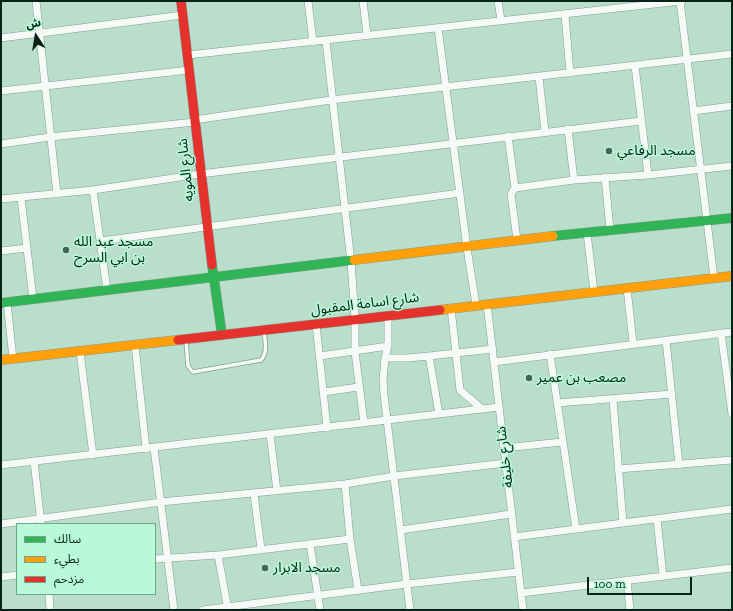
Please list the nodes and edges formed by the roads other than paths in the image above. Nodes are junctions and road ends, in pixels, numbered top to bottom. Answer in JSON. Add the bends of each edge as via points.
{"nodes":[{"id":1,"x":36,"y":1,"type":"edge"},
{"id":2,"x":181,"y":1,"type":"edge"},
{"id":3,"x":308,"y":1,"type":"edge"},
{"id":4,"x":363,"y":1,"type":"edge"},
{"id":5,"x":498,"y":1,"type":"edge"},
{"id":6,"x":681,"y":1,"type":"edge"},
{"id":7,"x":652,"y":3,"type":"edge"},
{"id":8,"x":183,"y":15,"type":"junction"},
{"id":9,"x":565,"y":15,"type":"junction"},
{"id":10,"x":501,"y":20,"type":"junction"},
{"id":11,"x":438,"y":28,"type":"junction"},
{"id":12,"x":39,"y":33,"type":"junction"},
{"id":13,"x":366,"y":35,"type":"junction"},
{"id":14,"x":1,"y":38,"type":"edge"},
{"id":15,"x":326,"y":41,"type":"junction"},
{"id":16,"x":313,"y":42,"type":"junction"},
{"id":17,"x":732,"y":54,"type":"edge"},
{"id":18,"x":188,"y":55,"type":"junction"},
{"id":19,"x":687,"y":60,"type":"junction"},
{"id":20,"x":635,"y":66,"type":"junction"},
{"id":21,"x":189,"y":70,"type":"junction"},
{"id":22,"x":570,"y":73,"type":"junction"},
{"id":23,"x":540,"y":78,"type":"junction"},
{"id":24,"x":45,"y":85,"type":"junction"},
{"id":25,"x":445,"y":88,"type":"junction"},
{"id":26,"x":1,"y":91,"type":"edge"},
{"id":27,"x":331,"y":100,"type":"junction"},
{"id":28,"x":732,"y":106,"type":"edge"},
{"id":29,"x":693,"y":111,"type":"junction"},
{"id":30,"x":195,"y":121,"type":"junction"},
{"id":31,"x":641,"y":121,"type":"junction"},
{"id":32,"x":564,"y":129,"type":"junction"},
{"id":33,"x":545,"y":132,"type":"junction"},
{"id":34,"x":508,"y":136,"type":"junction"},
{"id":35,"x":50,"y":137,"type":"junction"},
{"id":36,"x":453,"y":143,"type":"junction"},
{"id":37,"x":1,"y":144,"type":"edge"},
{"id":38,"x":338,"y":157,"type":"junction"},
{"id":39,"x":732,"y":166,"type":"edge"},
{"id":40,"x":700,"y":170,"type":"junction"},
{"id":41,"x":200,"y":174,"type":"junction"},
{"id":42,"x":648,"y":175,"type":"junction"},
{"id":43,"x":605,"y":177,"type":"junction"},
{"id":44,"x":574,"y":180,"type":"junction"},
{"id":45,"x":515,"y":188,"type":"junction"},
{"id":46,"x":93,"y":190,"type":"junction"},
{"id":47,"x":460,"y":192,"type":"junction"},
{"id":48,"x":57,"y":194,"type":"junction"},
{"id":49,"x":21,"y":198,"type":"junction"},
{"id":50,"x":1,"y":199,"type":"edge"},
{"id":51,"x":345,"y":208,"type":"junction"},
{"id":52,"x":732,"y":218,"type":"edge"},
{"id":53,"x":706,"y":220,"type":"junction"},
{"id":54,"x":206,"y":227,"type":"junction"},
{"id":55,"x":610,"y":230,"type":"junction"},
{"id":56,"x":587,"y":233,"type":"junction"},
{"id":57,"x":517,"y":240,"type":"junction"},
{"id":58,"x":101,"y":241,"type":"junction"},
{"id":59,"x":27,"y":248,"type":"junction"},
{"id":60,"x":467,"y":248,"type":"junction"},
{"id":61,"x":1,"y":251,"type":"edge"},
{"id":62,"x":351,"y":262,"type":"junction"},
{"id":63,"x":732,"y":276,"type":"edge"},
{"id":64,"x":213,"y":278,"type":"junction"},
{"id":65,"x":714,"y":278,"type":"junction"},
{"id":66,"x":627,"y":288,"type":"junction"},
{"id":67,"x":107,"y":290,"type":"junction"},
{"id":68,"x":594,"y":292,"type":"junction"},
{"id":69,"x":33,"y":299,"type":"junction"},
{"id":70,"x":4,"y":303,"type":"edge"},
{"id":71,"x":487,"y":304,"type":"junction"},
{"id":72,"x":476,"y":305,"type":"junction"},
{"id":73,"x":451,"y":308,"type":"junction"},
{"id":74,"x":388,"y":316,"type":"junction"},
{"id":75,"x":355,"y":318,"type":"junction"},
{"id":76,"x":316,"y":324,"type":"junction"},
{"id":77,"x":264,"y":330,"type":"junction"},
{"id":78,"x":732,"y":332,"type":"edge"},
{"id":79,"x":721,"y":333,"type":"junction"},
{"id":80,"x":222,"y":335,"type":"junction"},
{"id":81,"x":186,"y":340,"type":"junction"},
{"id":82,"x":666,"y":340,"type":"junction"},
{"id":83,"x":633,"y":343,"type":"junction"},
{"id":84,"x":135,"y":345,"type":"junction"},
{"id":85,"x":388,"y":346,"type":"junction"},
{"id":86,"x":492,"y":349,"type":"junction"},
{"id":87,"x":80,"y":352,"type":"junction"},
{"id":88,"x":355,"y":352,"type":"junction"},
{"id":89,"x":456,"y":353,"type":"junction"},
{"id":90,"x":550,"y":354,"type":"junction"},
{"id":91,"x":320,"y":356,"type":"junction"},
{"id":92,"x":429,"y":356,"type":"junction"},
{"id":93,"x":385,"y":358,"type":"junction"},
{"id":94,"x":13,"y":359,"type":"junction"},
{"id":95,"x":1,"y":360,"type":"edge"},
{"id":96,"x":494,"y":362,"type":"junction"},
{"id":97,"x":358,"y":387,"type":"junction"},
{"id":98,"x":324,"y":392,"type":"junction"},
{"id":99,"x":672,"y":394,"type":"junction"},
{"id":100,"x":731,"y":396,"type":"edge"},
{"id":101,"x":613,"y":400,"type":"junction"},
{"id":102,"x":557,"y":403,"type":"junction"},
{"id":103,"x":499,"y":407,"type":"junction"},
{"id":104,"x":482,"y":409,"type":"junction"},
{"id":105,"x":439,"y":414,"type":"junction"},
{"id":106,"x":732,"y":414,"type":"edge"},
{"id":107,"x":388,"y":420,"type":"junction"},
{"id":108,"x":364,"y":423,"type":"junction"},
{"id":109,"x":327,"y":428,"type":"junction"},
{"id":110,"x":270,"y":434,"type":"junction"},
{"id":111,"x":562,"y":442,"type":"junction"},
{"id":112,"x":504,"y":448,"type":"junction"},
{"id":113,"x":150,"y":449,"type":"junction"},
{"id":114,"x":93,"y":455,"type":"junction"},
{"id":115,"x":732,"y":460,"type":"edge"},
{"id":116,"x":34,"y":461,"type":"junction"},
{"id":117,"x":506,"y":463,"type":"junction"},
{"id":118,"x":1,"y":465,"type":"edge"},
{"id":119,"x":679,"y":465,"type":"junction"},
{"id":120,"x":618,"y":469,"type":"junction"},
{"id":121,"x":394,"y":476,"type":"junction"},
{"id":122,"x":345,"y":484,"type":"junction"},
{"id":123,"x":277,"y":491,"type":"junction"},
{"id":124,"x":254,"y":494,"type":"junction"},
{"id":125,"x":161,"y":502,"type":"junction"},
{"id":126,"x":732,"y":509,"type":"edge"},
{"id":127,"x":512,"y":514,"type":"junction"},
{"id":128,"x":657,"y":519,"type":"junction"},
{"id":129,"x":41,"y":521,"type":"edge"},
{"id":130,"x":623,"y":523,"type":"junction"},
{"id":131,"x":1,"y":524,"type":"edge"},
{"id":132,"x":576,"y":529,"type":"junction"},
{"id":133,"x":401,"y":530,"type":"junction"},
{"id":134,"x":514,"y":537,"type":"junction"},
{"id":135,"x":350,"y":539,"type":"junction"},
{"id":136,"x":310,"y":544,"type":"junction"},
{"id":137,"x":261,"y":549,"type":"junction"},
{"id":138,"x":218,"y":555,"type":"junction"},
{"id":139,"x":167,"y":557,"type":"junction"},
{"id":140,"x":156,"y":559,"type":"edge"},
{"id":141,"x":732,"y":568,"type":"edge"},
{"id":142,"x":518,"y":572,"type":"junction"},
{"id":143,"x":16,"y":575,"type":"edge"},
{"id":144,"x":663,"y":576,"type":"junction"},
{"id":145,"x":1,"y":577,"type":"edge"},
{"id":146,"x":627,"y":580,"type":"junction"},
{"id":147,"x":407,"y":584,"type":"junction"},
{"id":148,"x":358,"y":590,"type":"junction"},
{"id":149,"x":520,"y":593,"type":"junction"},
{"id":150,"x":49,"y":595,"type":"edge"},
{"id":151,"x":318,"y":595,"type":"junction"},
{"id":152,"x":228,"y":608,"type":"edge"},
{"id":153,"x":50,"y":610,"type":"edge"},
{"id":154,"x":174,"y":610,"type":"edge"},
{"id":155,"x":203,"y":610,"type":"edge"},
{"id":156,"x":320,"y":610,"type":"edge"},
{"id":157,"x":410,"y":610,"type":"edge"},
{"id":158,"x":522,"y":610,"type":"edge"},
{"id":159,"x":630,"y":610,"type":"edge"}],
"edges":[{"from":1,"to":12,"type":"street"},
{"from":2,"to":8,"type":"street","name":"شارع المويه"},
{"from":3,"to":16,"type":"street"},
{"from":4,"to":13,"type":"street"},
{"from":5,"to":10,"type":"street"},
{"from":6,"to":7,"type":"street"},
{"from":6,"to":19,"type":"street"},
{"from":7,"to":9,"type":"street"},
{"from":8,"to":12,"type":"street"},
{"from":8,"to":18,"type":"street","name":"شارع المويه"},
{"from":9,"to":10,"type":"street"},
{"from":9,"to":22,"type":"street"},
{"from":10,"to":11,"type":"street"},
{"from":11,"to":13,"type":"street"},
{"from":11,"to":25,"type":"street"},
{"from":12,"to":14,"type":"street"},
{"from":12,"to":24,"type":"street"},
{"from":13,"to":15,"type":"street"},
{"from":15,"to":16,"type":"street"},
{"from":15,"to":27,"type":"street"},
{"from":16,"to":18,"type":"street"},
{"from":17,"to":19,"type":"street"},
{"from":18,"to":21,"type":"street","name":"شارع المويه"},
{"from":19,"to":20,"type":"street"},
{"from":19,"to":29,"type":"street"},
{"from":20,"to":22,"type":"street"},
{"from":20,"to":31,"type":"street"},
{"from":21,"to":24,"type":"street"},
{"from":21,"to":30,"type":"street","name":"شارع المويه"},
{"from":22,"to":23,"type":"street"},
{"from":23,"to":25,"type":"street"},
{"from":23,"to":33,"type":"street"},
{"from":24,"to":26,"type":"street"},
{"from":24,"to":35,"type":"street"},
{"from":25,"to":27,"type":"street"},
{"from":25,"to":36,"type":"street"},
{"from":27,"to":30,"type":"street"},
{"from":27,"to":38,"type":"street"},
{"from":28,"to":29,"type":"street"},
{"from":29,"to":40,"type":"street"},
{"from":30,"to":35,"type":"street"},
{"from":30,"to":41,"type":"street","name":"شارع المويه"},
{"from":31,"to":32,"type":"street"},
{"from":31,"to":42,"type":"street"},
{"from":32,"to":33,"type":"street"},
{"from":32,"to":44,"type":"street"},
{"from":33,"to":34,"type":"street"},
{"from":34,"to":36,"type":"street"},
{"from":34,"to":45,"type":"street"},
{"from":35,"to":37,"type":"street"},
{"from":35,"to":48,"type":"street"},
{"from":36,"to":38,"type":"street"},
{"from":36,"to":47,"type":"street"},
{"from":38,"to":41,"type":"street"},
{"from":38,"to":51,"type":"street"},
{"from":39,"to":40,"type":"street"},
{"from":40,"to":42,"type":"street"},
{"from":40,"to":53,"type":"street"},
{"from":41,"to":46,"type":"street"},
{"from":41,"to":54,"type":"street","name":"شارع المويه"},
{"from":42,"to":43,"type":"street"},
{"from":43,"to":44,"type":"street"},
{"from":43,"to":55,"type":"street"},
{"from":44,"to":45,"type":"street"},
{"from":45,"to":57,"type":"street","via":[[511,194]]},
{"from":46,"to":48,"type":"street"},
{"from":46,"to":58,"type":"street"},
{"from":47,"to":51,"type":"street"},
{"from":47,"to":60,"type":"street"},
{"from":48,"to":49,"type":"street"},
{"from":49,"to":50,"type":"street"},
{"from":49,"to":59,"type":"street"},
{"from":51,"to":54,"type":"street"},
{"from":51,"to":62,"type":"street"},
{"from":52,"to":53,"type":"street"},
{"from":53,"to":55,"type":"street"},
{"from":53,"to":65,"type":"street"},
{"from":54,"to":58,"type":"street"},
{"from":54,"to":64,"type":"street","name":"شارع المويه"},
{"from":55,"to":56,"type":"street"},
{"from":56,"to":57,"type":"street"},
{"from":56,"to":68,"type":"street"},
{"from":57,"to":60,"type":"street"},
{"from":58,"to":67,"type":"street"},
{"from":59,"to":61,"type":"street"},
{"from":59,"to":69,"type":"street"},
{"from":60,"to":62,"type":"street"},
{"from":60,"to":72,"type":"street"},
{"from":62,"to":64,"type":"street"},
{"from":62,"to":75,"type":"street"},
{"from":63,"to":65,"type":"street","name":"شارع اسامة المقبول"},
{"from":64,"to":67,"type":"street"},
{"from":64,"to":80,"type":"street","name":"شارع المويه"},
{"from":65,"to":66,"type":"street","name":"شارع اسامة المقبول"},
{"from":66,"to":68,"type":"street","name":"شارع اسامة المقبول"},
{"from":66,"to":83,"type":"street"},
{"from":67,"to":69,"type":"street"},
{"from":68,"to":71,"type":"street","name":"شارع اسامة المقبول"},
{"from":69,"to":70,"type":"street"},
{"from":70,"to":94,"type":"street"},
{"from":71,"to":72,"type":"street","name":"شارع اسامة المقبول"},
{"from":71,"to":86,"type":"street","name":"شارع خليفة"},
{"from":72,"to":73,"type":"street","name":"شارع اسامة المقبول"},
{"from":73,"to":74,"type":"street","name":"شارع اسامة المقبول"},
{"from":73,"to":89,"type":"street"},
{"from":74,"to":75,"type":"street","name":"شارع اسامة المقبول"},
{"from":74,"to":85,"type":"street"},
{"from":75,"to":76,"type":"street","name":"شارع اسامة المقبول"},
{"from":75,"to":88,"type":"street"},
{"from":76,"to":77,"type":"street","name":"شارع اسامة المقبول"},
{"from":76,"to":91,"type":"street"},
{"from":77,"to":80,"type":"street","name":"شارع اسامة المقبول"},
{"from":77,"to":81,"type":"lane","via":[[266,350],[261,360],[192,372],[188,366]]},
{"from":78,"to":79,"type":"street"},
{"from":79,"to":82,"type":"street"},
{"from":79,"to":100,"type":"street"},
{"from":80,"to":81,"type":"street","name":"شارع اسامة المقبول"},
{"from":81,"to":84,"type":"street","name":"شارع اسامة المقبول"},
{"from":82,"to":83,"type":"street"},
{"from":82,"to":99,"type":"street"},
{"from":83,"to":90,"type":"street"},
{"from":84,"to":87,"type":"street","name":"شارع اسامة المقبول"},
{"from":84,"to":113,"type":"street"},
{"from":85,"to":88,"type":"street"},
{"from":85,"to":93,"type":"street"},
{"from":86,"to":89,"type":"street"},
{"from":86,"to":96,"type":"street","name":"شارع خليفة"},
{"from":87,"to":94,"type":"street","name":"شارع اسامة المقبول"},
{"from":87,"to":114,"type":"street"},
{"from":88,"to":91,"type":"street"},
{"from":88,"to":97,"type":"street"},
{"from":89,"to":92,"type":"street"},
{"from":89,"to":104,"type":"street","via":[[460,390]]},
{"from":90,"to":96,"type":"street"},
{"from":90,"to":102,"type":"street"},
{"from":91,"to":98,"type":"street"},
{"from":92,"to":93,"type":"street"},
{"from":92,"to":105,"type":"street"},
{"from":93,"to":107,"type":"street","via":[[383,380]]},
{"from":94,"to":95,"type":"street","name":"شارع اسامة المقبول"},
{"from":96,"to":103,"type":"street","name":"شارع خليفة"},
{"from":97,"to":98,"type":"street"},
{"from":97,"to":108,"type":"street"},
{"from":98,"to":109,"type":"street"},
{"from":99,"to":101,"type":"street"},
{"from":99,"to":119,"type":"street"},
{"from":100,"to":106,"type":"street"},
{"from":101,"to":102,"type":"street"},
{"from":101,"to":120,"type":"street"},
{"from":102,"to":111,"type":"street"},
{"from":103,"to":104,"type":"street"},
{"from":103,"to":112,"type":"street","name":"شارع خليفة"},
{"from":104,"to":105,"type":"street"},
{"from":105,"to":107,"type":"street"},
{"from":107,"to":108,"type":"street"},
{"from":107,"to":121,"type":"street"},
{"from":108,"to":109,"type":"street"},
{"from":109,"to":110,"type":"street"},
{"from":110,"to":113,"type":"street"},
{"from":110,"to":123,"type":"street"},
{"from":111,"to":112,"type":"street"},
{"from":111,"to":132,"type":"street"},
{"from":112,"to":117,"type":"street","name":"شارع خليفة"},
{"from":113,"to":114,"type":"street"},
{"from":113,"to":125,"type":"street"},
{"from":114,"to":116,"type":"street"},
{"from":115,"to":119,"type":"street"},
{"from":116,"to":118,"type":"street"},
{"from":116,"to":129,"type":"street"},
{"from":117,"to":121,"type":"street"},
{"from":117,"to":127,"type":"street","name":"شارع خليفة"},
{"from":119,"to":120,"type":"street"},
{"from":120,"to":130,"type":"street"},
{"from":121,"to":122,"type":"street"},
{"from":121,"to":133,"type":"street"},
{"from":122,"to":123,"type":"street"},
{"from":122,"to":135,"type":"street"},
{"from":123,"to":124,"type":"street"},
{"from":124,"to":125,"type":"street"},
{"from":124,"to":137,"type":"street"},
{"from":125,"to":129,"type":"street"},
{"from":125,"to":139,"type":"street"},
{"from":126,"to":128,"type":"street"},
{"from":127,"to":133,"type":"street"},
{"from":127,"to":134,"type":"street","name":"شارع خليفة"},
{"from":128,"to":130,"type":"street"},
{"from":128,"to":144,"type":"street"},
{"from":129,"to":131,"type":"street"},
{"from":130,"to":132,"type":"street"},
{"from":132,"to":134,"type":"street"},
{"from":133,"to":147,"type":"street"},
{"from":134,"to":142,"type":"street","name":"شارع خليفة"},
{"from":135,"to":136,"type":"street"},
{"from":135,"to":148,"type":"street"},
{"from":136,"to":137,"type":"street"},
{"from":136,"to":151,"type":"street"},
{"from":137,"to":138,"type":"street"},
{"from":138,"to":139,"type":"street"},
{"from":138,"to":152,"type":"street"},
{"from":139,"to":140,"type":"street"},
{"from":139,"to":154,"type":"street"},
{"from":141,"to":144,"type":"street"},
{"from":142,"to":147,"type":"street"},
{"from":142,"to":149,"type":"street","name":"شارع خليفة"},
{"from":143,"to":145,"type":"street"},
{"from":144,"to":146,"type":"street"},
{"from":146,"to":149,"type":"street"},
{"from":146,"to":159,"type":"street"},
{"from":147,"to":148,"type":"street"},
{"from":147,"to":157,"type":"street"},
{"from":148,"to":151,"type":"street"},
{"from":149,"to":158,"type":"street","name":"شارع خليفة"},
{"from":150,"to":153,"type":"street"},
{"from":151,"to":152,"type":"street"},
{"from":151,"to":156,"type":"street"},
{"from":152,"to":155,"type":"street"}]}
